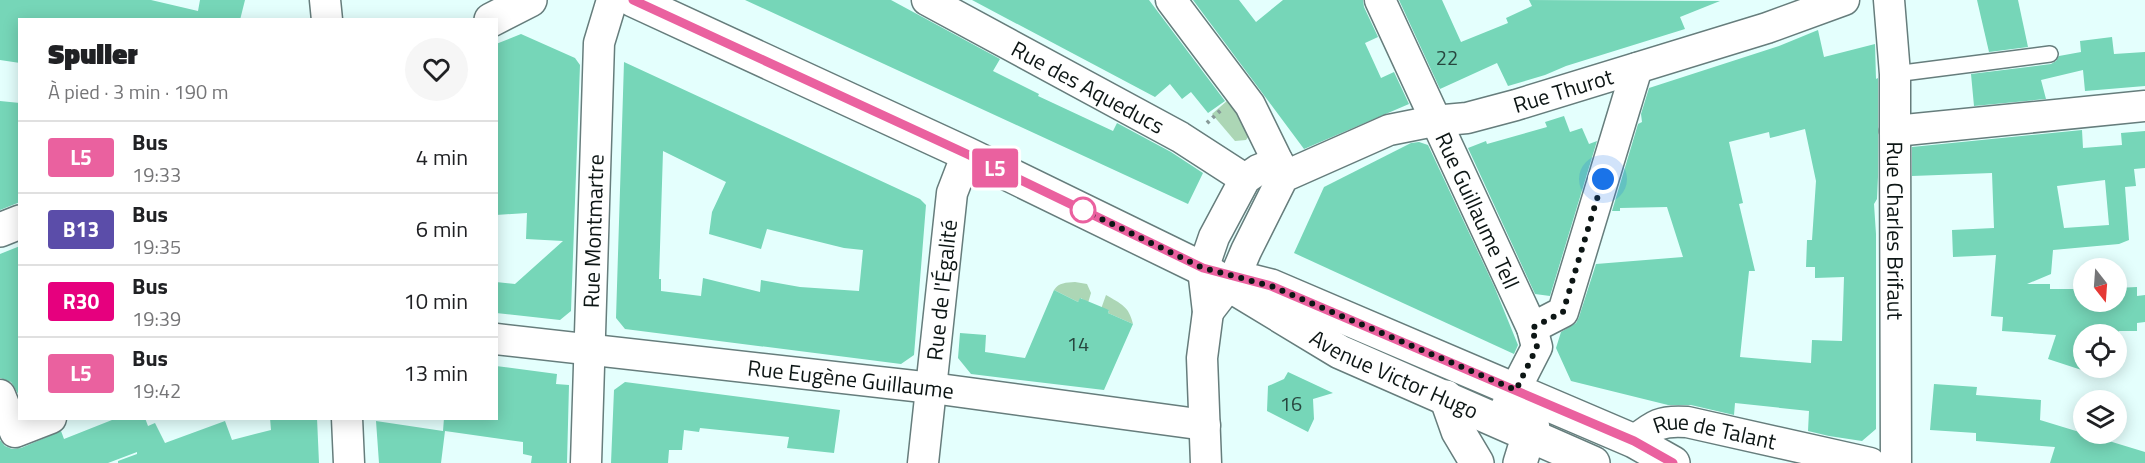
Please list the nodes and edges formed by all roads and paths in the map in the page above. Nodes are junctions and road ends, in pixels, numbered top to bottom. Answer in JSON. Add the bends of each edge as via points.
{"nodes":[{"id":1,"x":325,"y":0,"type":"edge"},
{"id":2,"x":531,"y":0,"type":"edge"},
{"id":3,"x":612,"y":0,"type":"edge"},
{"id":4,"x":633,"y":0,"type":"edge"},
{"id":5,"x":927,"y":0,"type":"edge"},
{"id":6,"x":1171,"y":0,"type":"edge"},
{"id":7,"x":1380,"y":0,"type":"edge"},
{"id":8,"x":1844,"y":0,"type":"edge"},
{"id":9,"x":1889,"y":0,"type":"edge"},
{"id":10,"x":327,"y":18,"type":"edge"},
{"id":11,"x":494,"y":18,"type":"edge"},
{"id":12,"x":2050,"y":54,"type":"dead end"},
{"id":13,"x":1636,"y":68,"type":"junction"},
{"id":14,"x":1894,"y":74,"type":"junction"},
{"id":15,"x":2145,"y":106,"type":"edge"},
{"id":16,"x":1224,"y":107,"type":"dead end"},
{"id":17,"x":1434,"y":122,"type":"junction"},
{"id":18,"x":1203,"y":126,"type":"dead end"},
{"id":19,"x":1895,"y":131,"type":"junction"},
{"id":20,"x":967,"y":154,"type":"junction"},
{"id":21,"x":1281,"y":169,"type":"junction"},
{"id":22,"x":1245,"y":179,"type":"junction"},
{"id":23,"x":18,"y":223,"type":"edge"},
{"id":24,"x":0,"y":230,"type":"edge"},
{"id":25,"x":1222,"y":276,"type":"junction"},
{"id":26,"x":1290,"y":321,"type":"junction"},
{"id":27,"x":1532,"y":328,"type":"junction"},
{"id":28,"x":498,"y":339,"type":"edge"},
{"id":29,"x":589,"y":350,"type":"junction"},
{"id":30,"x":932,"y":388,"type":"junction"},
{"id":31,"x":0,"y":395,"type":"edge"},
{"id":32,"x":1446,"y":397,"type":"junction"},
{"id":33,"x":46,"y":420,"type":"edge"},
{"id":34,"x":347,"y":420,"type":"edge"},
{"id":35,"x":1518,"y":423,"type":"edge"},
{"id":36,"x":1205,"y":425,"type":"junction"},
{"id":37,"x":8,"y":435,"type":"edge"},
{"id":38,"x":1634,"y":441,"type":"junction"},
{"id":39,"x":1595,"y":454,"type":"edge"},
{"id":40,"x":349,"y":463,"type":"edge"},
{"id":41,"x":586,"y":463,"type":"edge"},
{"id":42,"x":923,"y":463,"type":"edge"},
{"id":43,"x":1206,"y":463,"type":"edge"},
{"id":44,"x":1477,"y":463,"type":"edge"},
{"id":45,"x":1487,"y":463,"type":"edge"},
{"id":46,"x":1673,"y":463,"type":"edge"},
{"id":47,"x":1870,"y":463,"type":"edge"},
{"id":48,"x":1896,"y":463,"type":"edge"}],
"edges":[{"from":1,"to":10,"type":"street"},
{"from":2,"to":11,"type":"main road"},
{"from":3,"to":29,"type":"street","name":"Rue Montmartre","via":[[599,43]]},
{"from":4,"to":20,"type":"main road","name":"Avenue Victor Hugo"},
{"from":5,"to":22,"type":"street","name":"Rue des Aqueducs","via":[[1180,137]]},
{"from":6,"to":21,"type":"street","via":[[1250,105]]},
{"from":7,"to":17,"type":"street","name":"Rue Guillaume Tell"},
{"from":8,"to":13,"type":"street","name":"Rue Thurot"},
{"from":9,"to":14,"type":"street","name":"Rue Charles Brifaut"},
{"from":12,"to":14,"type":"lane"},
{"from":13,"to":17,"type":"street","name":"Rue Thurot","via":[[1476,116]]},
{"from":13,"to":27,"type":"street","via":[[1563,312]]},
{"from":14,"to":19,"type":"street","name":"Rue Charles Brifaut"},
{"from":15,"to":19,"type":"street"},
{"from":16,"to":18,"type":"path"},
{"from":17,"to":21,"type":"street","name":"Rue Thurot","via":[[1389,130]]},
{"from":17,"to":27,"type":"street","name":"Rue Guillaume Tell"},
{"from":19,"to":48,"type":"street","name":"Rue Charles Brifaut"},
{"from":20,"to":25,"type":"main road","name":"Avenue Victor Hugo"},
{"from":20,"to":30,"type":"street","name":"Rue de l'Égalité","via":[[952,193]]},
{"from":21,"to":22,"type":"street","name":"Rue Thurot","via":[[1258,170]]},
{"from":21,"to":25,"type":"street","via":[[1246,251]]},
{"from":22,"to":25,"type":"street","via":[[1214,237]]},
{"from":23,"to":24,"type":"main road"},
{"from":25,"to":26,"type":"main road","name":"Avenue Victor Hugo"},
{"from":25,"to":35,"type":"main road","name":"Avenue Victor Hugo","via":[[1271,286]]},
{"from":25,"to":36,"type":"street","via":[[1208,312],[1202,358]]},
{"from":26,"to":32,"type":"main road","name":"Avenue Victor Hugo","via":[[1340,352]]},
{"from":26,"to":35,"type":"main road"},
{"from":27,"to":35,"type":"street","name":"Rue Guillaume Tell","via":[[1537,347]]},
{"from":28,"to":29,"type":"street","name":"Rue Eugène Guillaume"},
{"from":29,"to":30,"type":"street","name":"Rue Eugène Guillaume"},
{"from":29,"to":41,"type":"street","name":"Rue Montmartre"},
{"from":30,"to":36,"type":"street","name":"Rue Eugène Guillaume"},
{"from":30,"to":42,"type":"street","name":"Rue de l'Égalité"},
{"from":31,"to":37,"type":"street"},
{"from":32,"to":35,"type":"main road","name":"Avenue Victor Hugo"},
{"from":32,"to":44,"type":"main road","via":[[1458,431]]},
{"from":33,"to":37,"type":"street"},
{"from":34,"to":40,"type":"street"},
{"from":35,"to":38,"type":"main road","name":"Avenue Victor Hugo"},
{"from":35,"to":39,"type":"main road"},
{"from":35,"to":45,"type":"main road","via":[[1487,452]]},
{"from":36,"to":43,"type":"street"},
{"from":38,"to":39,"type":"main road"},
{"from":38,"to":46,"type":"main road","name":"Avenue Victor Hugo"},
{"from":38,"to":47,"type":"street","name":"Rue de Talant","via":[[1657,424],[1687,422]]}]}
